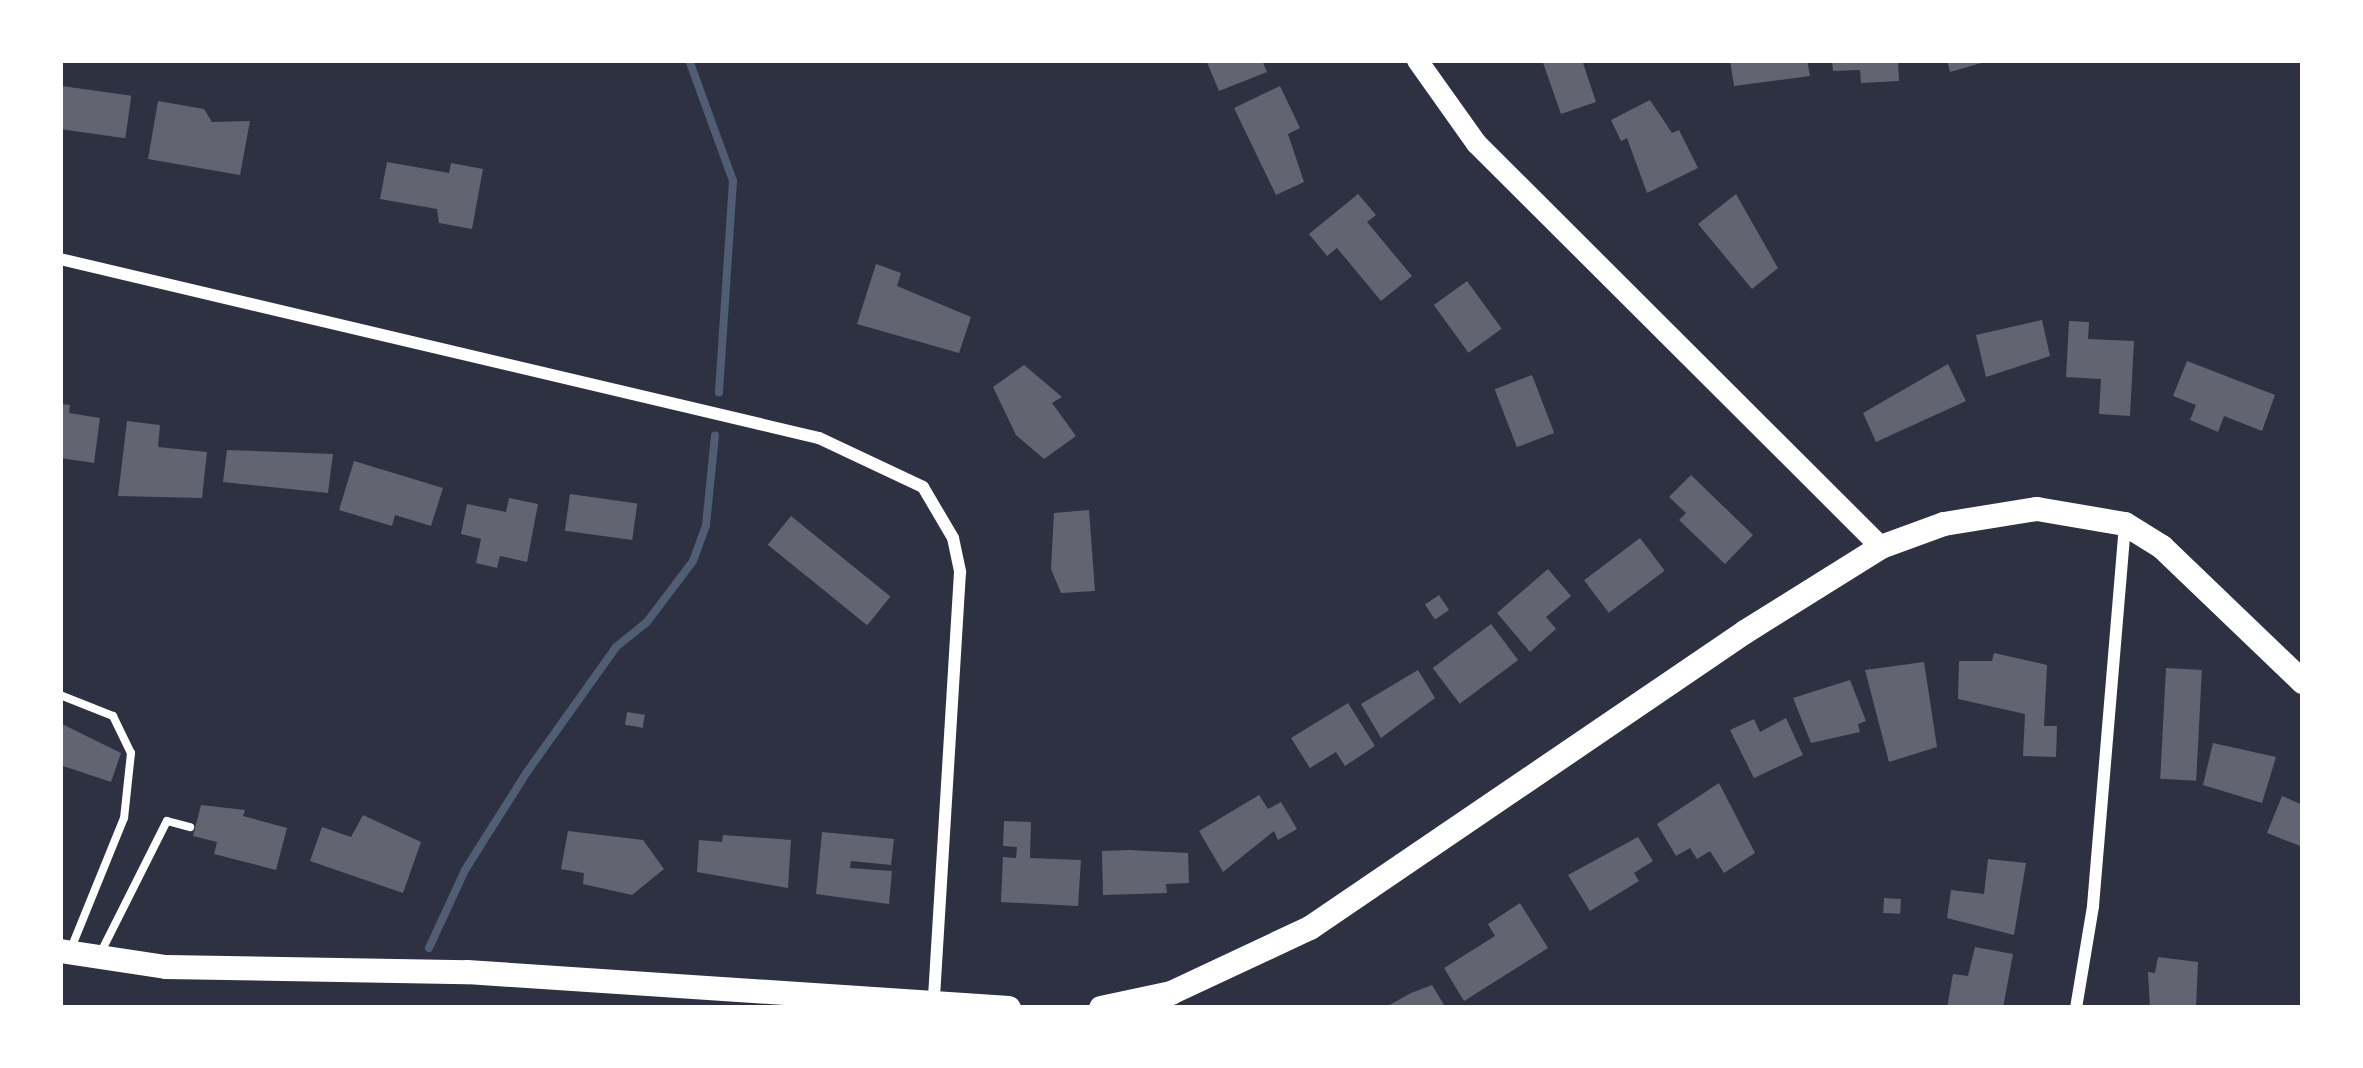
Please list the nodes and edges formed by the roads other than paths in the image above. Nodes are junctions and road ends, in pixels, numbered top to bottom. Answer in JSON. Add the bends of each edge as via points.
{"nodes":[{"id":1,"x":1417,"y":60,"type":"edge"},
{"id":2,"x":60,"y":259,"type":"edge"},
{"id":3,"x":2125,"y":524,"type":"junction"},
{"id":4,"x":1881,"y":547,"type":"junction"},
{"id":5,"x":2303,"y":682,"type":"edge"},
{"id":6,"x":60,"y":695,"type":"edge"},
{"id":7,"x":190,"y":826,"type":"dead end"},
{"id":8,"x":65,"y":952,"type":"edge"},
{"id":9,"x":97,"y":959,"type":"junction"},
{"id":10,"x":703,"y":996,"type":"edge"},
{"id":11,"x":934,"y":1005,"type":"junction"},
{"id":12,"x":1009,"y":1008,"type":"edge"},
{"id":13,"x":1101,"y":1008,"type":"edge"},
{"id":14,"x":2076,"y":1008,"type":"edge"}],
"edges":[{"from":1,"to":4,"type":"street","via":[[1476,143]]},
{"from":2,"to":11,"type":"street","via":[[819,438],[923,488],[953,538],[960,572]]},
{"from":3,"to":4,"type":"main road","via":[[2036,509],[1943,524]]},
{"from":3,"to":5,"type":"main road","via":[[2162,547]]},
{"from":3,"to":14,"type":"street"},
{"from":4,"to":13,"type":"main road","via":[[1310,928],[1171,993]]},
{"from":6,"to":8,"type":"lane","via":[[113,716],[130,753],[124,818]]},
{"from":7,"to":9,"type":"lane","via":[[167,821]]},
{"from":8,"to":9,"type":"main road"},
{"from":9,"to":10,"type":"main road"},
{"from":10,"to":11,"type":"main road"},
{"from":11,"to":12,"type":"main road"}]}
